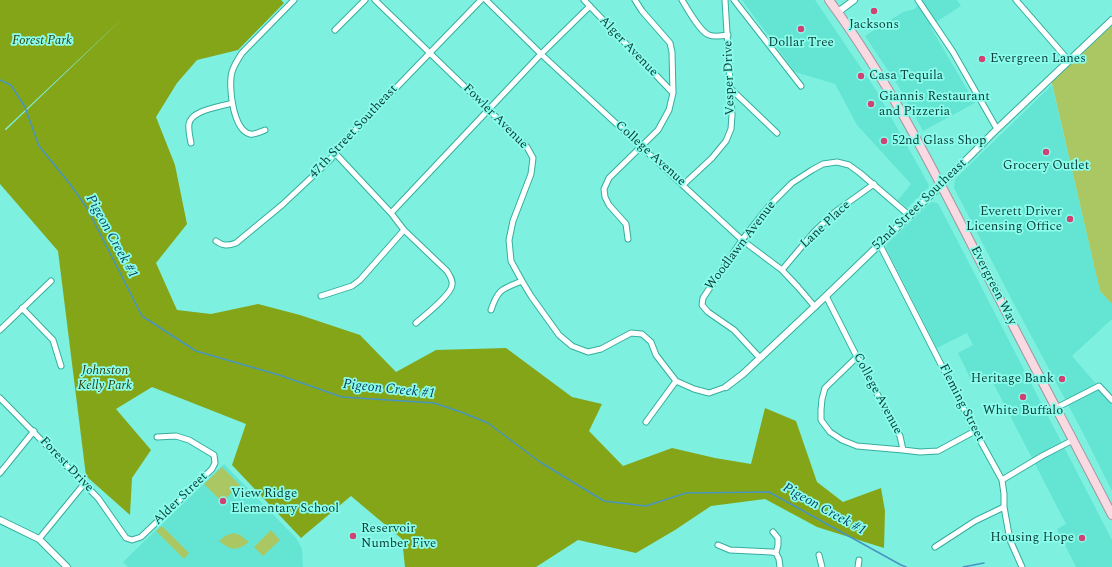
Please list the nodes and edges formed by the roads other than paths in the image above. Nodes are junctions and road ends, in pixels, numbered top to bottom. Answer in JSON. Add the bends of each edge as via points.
{"nodes":[{"id":1,"x":294,"y":0,"type":"edge"},
{"id":2,"x":365,"y":0,"type":"edge"},
{"id":3,"x":375,"y":0,"type":"edge"},
{"id":4,"x":481,"y":0,"type":"edge"},
{"id":5,"x":486,"y":0,"type":"edge"},
{"id":6,"x":584,"y":0,"type":"edge"},
{"id":7,"x":635,"y":0,"type":"edge"},
{"id":8,"x":682,"y":0,"type":"edge"},
{"id":9,"x":726,"y":0,"type":"edge"},
{"id":10,"x":734,"y":0,"type":"edge"},
{"id":11,"x":829,"y":0,"type":"edge"},
{"id":12,"x":854,"y":0,"type":"edge"},
{"id":13,"x":918,"y":0,"type":"edge"},
{"id":14,"x":1016,"y":0,"type":"edge"},
{"id":15,"x":590,"y":6,"type":"junction"},
{"id":16,"x":838,"y":12,"type":"junction"},
{"id":17,"x":1112,"y":20,"type":"edge"},
{"id":18,"x":335,"y":30,"type":"dead end"},
{"id":19,"x":728,"y":36,"type":"junction"},
{"id":20,"x":429,"y":52,"type":"junction"},
{"id":21,"x":542,"y":54,"type":"junction"},
{"id":22,"x":1069,"y":62,"type":"junction"},
{"id":23,"x":801,"y":86,"type":"dead end"},
{"id":24,"x":731,"y":89,"type":"junction"},
{"id":25,"x":673,"y":93,"type":"junction"},
{"id":26,"x":232,"y":103,"type":"junction"},
{"id":27,"x":490,"y":110,"type":"junction"},
{"id":28,"x":997,"y":129,"type":"junction"},
{"id":29,"x":265,"y":130,"type":"dead end"},
{"id":30,"x":777,"y":133,"type":"dead end"},
{"id":31,"x":191,"y":143,"type":"dead end"},
{"id":32,"x":640,"y":146,"type":"junction"},
{"id":33,"x":334,"y":152,"type":"junction"},
{"id":34,"x":874,"y":184,"type":"junction"},
{"id":35,"x":683,"y":185,"type":"junction"},
{"id":36,"x":942,"y":185,"type":"junction"},
{"id":37,"x":391,"y":213,"type":"junction"},
{"id":38,"x":910,"y":216,"type":"junction"},
{"id":39,"x":404,"y":230,"type":"junction"},
{"id":40,"x":628,"y":239,"type":"dead end"},
{"id":41,"x":742,"y":240,"type":"junction"},
{"id":42,"x":216,"y":241,"type":"dead end"},
{"id":43,"x":880,"y":246,"type":"junction"},
{"id":44,"x":782,"y":270,"type":"junction"},
{"id":45,"x":51,"y":281,"type":"dead end"},
{"id":46,"x":522,"y":281,"type":"junction"},
{"id":47,"x":321,"y":296,"type":"dead end"},
{"id":48,"x":826,"y":296,"type":"junction"},
{"id":49,"x":815,"y":307,"type":"junction"},
{"id":50,"x":22,"y":308,"type":"junction"},
{"id":51,"x":491,"y":310,"type":"dead end"},
{"id":52,"x":416,"y":323,"type":"dead end"},
{"id":53,"x":0,"y":330,"type":"edge"},
{"id":54,"x":857,"y":357,"type":"junction"},
{"id":55,"x":760,"y":358,"type":"junction"},
{"id":56,"x":61,"y":366,"type":"dead end"},
{"id":57,"x":676,"y":381,"type":"junction"},
{"id":58,"x":726,"y":387,"type":"joint"},
{"id":59,"x":0,"y":398,"type":"edge"},
{"id":60,"x":1112,"y":400,"type":"edge"},
{"id":61,"x":1056,"y":408,"type":"junction"},
{"id":62,"x":646,"y":422,"type":"dead end"},
{"id":63,"x":34,"y":431,"type":"junction"},
{"id":64,"x":975,"y":431,"type":"junction"},
{"id":65,"x":157,"y":437,"type":"dead end"},
{"id":66,"x":1073,"y":440,"type":"junction"},
{"id":67,"x":903,"y":450,"type":"junction"},
{"id":68,"x":0,"y":473,"type":"edge"},
{"id":69,"x":1002,"y":480,"type":"junction"},
{"id":70,"x":84,"y":484,"type":"junction"},
{"id":71,"x":1004,"y":507,"type":"junction"},
{"id":72,"x":1112,"y":515,"type":"edge"},
{"id":73,"x":0,"y":520,"type":"edge"},
{"id":74,"x":774,"y":532,"type":"dead end"},
{"id":75,"x":126,"y":538,"type":"joint"},
{"id":76,"x":39,"y":539,"type":"junction"},
{"id":77,"x":718,"y":545,"type":"dead end"},
{"id":78,"x":935,"y":547,"type":"dead end"},
{"id":79,"x":776,"y":553,"type":"junction"},
{"id":80,"x":819,"y":555,"type":"dead end"},
{"id":81,"x":859,"y":560,"type":"dead end"},
{"id":82,"x":67,"y":567,"type":"edge"},
{"id":83,"x":780,"y":567,"type":"edge"},
{"id":84,"x":822,"y":567,"type":"edge"},
{"id":85,"x":858,"y":567,"type":"edge"},
{"id":86,"x":1022,"y":567,"type":"edge"}],
"edges":[{"from":1,"to":26,"type":"street","via":[[236,62],[230,87]]},
{"from":2,"to":18,"type":"street"},
{"from":3,"to":20,"type":"street","name":"Fowler Avenue"},
{"from":4,"to":20,"type":"street","name":"47th Street Southeast"},
{"from":5,"to":21,"type":"street","name":"College Avenue"},
{"from":6,"to":15,"type":"street","name":"Alger Avenue"},
{"from":7,"to":25,"type":"street","via":[[670,43]]},
{"from":8,"to":19,"type":"street","via":[[707,35]]},
{"from":9,"to":19,"type":"street","name":"Vesper Drive"},
{"from":10,"to":23,"type":"street"},
{"from":11,"to":16,"type":"main road","name":"Evergreen Way"},
{"from":12,"to":16,"type":"street"},
{"from":13,"to":28,"type":"street","via":[[953,52]]},
{"from":14,"to":22,"type":"street"},
{"from":15,"to":21,"type":"street"},
{"from":15,"to":25,"type":"street","name":"Alger Avenue"},
{"from":16,"to":36,"type":"main road","name":"Evergreen Way","via":[[891,95]]},
{"from":17,"to":22,"type":"street","name":"52nd Street Southeast"},
{"from":19,"to":24,"type":"street","name":"Vesper Drive"},
{"from":20,"to":27,"type":"street","name":"Fowler Avenue"},
{"from":20,"to":33,"type":"street","name":"47th Street Southeast"},
{"from":21,"to":27,"type":"street"},
{"from":21,"to":32,"type":"street","name":"College Avenue"},
{"from":22,"to":28,"type":"street","name":"52nd Street Southeast"},
{"from":24,"to":30,"type":"street"},
{"from":24,"to":35,"type":"street","name":"Vesper Drive","via":[[731,129],[726,141]]},
{"from":25,"to":32,"type":"street","via":[[669,110],[658,130]]},
{"from":26,"to":29,"type":"street","via":[[238,122],[247,133]]},
{"from":26,"to":31,"type":"street","via":[[196,114],[189,124]]},
{"from":27,"to":37,"type":"street"},
{"from":27,"to":46,"type":"street","name":"Fowler Avenue","via":[[527,147],[533,158],[531,174],[513,221],[509,240],[511,261]]},
{"from":28,"to":36,"type":"street","name":"52nd Street Southeast"},
{"from":32,"to":35,"type":"street","name":"College Avenue"},
{"from":32,"to":40,"type":"street","via":[[609,178],[604,189],[604,197],[609,205],[626,224]]},
{"from":33,"to":37,"type":"street"},
{"from":33,"to":42,"type":"street","name":"47th Street Southeast","via":[[331,159],[282,205],[236,243],[226,246]]},
{"from":34,"to":38,"type":"street","name":"Woodlawn Avenue"},
{"from":34,"to":41,"type":"street","name":"Woodlawn Avenue","via":[[849,165],[837,162],[823,164],[792,183],[769,206]]},
{"from":34,"to":44,"type":"street","name":"Lane Place","via":[[814,232]]},
{"from":35,"to":41,"type":"street","name":"College Avenue"},
{"from":36,"to":38,"type":"street","name":"52nd Street Southeast"},
{"from":36,"to":61,"type":"main road","name":"Evergreen Way"},
{"from":37,"to":39,"type":"street"},
{"from":38,"to":43,"type":"street","name":"52nd Street Southeast"},
{"from":39,"to":47,"type":"street","via":[[360,280],[352,286]]},
{"from":39,"to":52,"type":"street","via":[[447,271],[452,279],[452,287],[447,295]]},
{"from":41,"to":44,"type":"street","name":"College Avenue"},
{"from":41,"to":55,"type":"street","name":"Woodlawn Avenue","via":[[703,298],[702,305],[734,330]]},
{"from":43,"to":48,"type":"street","name":"52nd Street Southeast"},
{"from":43,"to":64,"type":"street","name":"Fleming Street"},
{"from":44,"to":49,"type":"street","name":"College Avenue"},
{"from":45,"to":50,"type":"street"},
{"from":46,"to":51,"type":"street","via":[[504,288],[496,297]]},
{"from":46,"to":57,"type":"street","name":"Fowler Avenue","via":[[559,335],[572,346],[588,352],[601,349],[631,333],[642,334],[651,342],[656,355]]},
{"from":48,"to":49,"type":"street","name":"52nd Street Southeast"},
{"from":48,"to":54,"type":"street","name":"College Avenue"},
{"from":49,"to":55,"type":"street","name":"52nd Street Southeast"},
{"from":50,"to":53,"type":"street"},
{"from":50,"to":56,"type":"street","via":[[53,340]]},
{"from":54,"to":67,"type":"street","name":"College Avenue","via":[[900,436]]},
{"from":54,"to":67,"type":"street","via":[[825,388],[821,420],[830,432],[857,446]]},
{"from":55,"to":58,"type":"street","name":"52nd Street Southeast"},
{"from":57,"to":58,"type":"street","name":"Fowler Avenue","via":[[710,393]]},
{"from":57,"to":62,"type":"street"},
{"from":59,"to":63,"type":"street","name":"Forest Drive"},
{"from":60,"to":61,"type":"street","via":[[1099,386]]},
{"from":61,"to":66,"type":"main road","name":"Evergreen Way"},
{"from":63,"to":68,"type":"street"},
{"from":63,"to":70,"type":"street","name":"Forest Drive"},
{"from":64,"to":67,"type":"street","via":[[938,450]]},
{"from":64,"to":69,"type":"street","name":"Fleming Street"},
{"from":65,"to":75,"type":"street","name":"Alder Street","via":[[176,436],[189,440],[214,455],[215,463],[212,469],[141,538]]},
{"from":66,"to":69,"type":"street"},
{"from":66,"to":72,"type":"main road","name":"Evergreen Way"},
{"from":69,"to":71,"type":"street","name":"Fleming Street"},
{"from":70,"to":75,"type":"street","name":"Forest Drive","via":[[98,498]]},
{"from":70,"to":76,"type":"street"},
{"from":71,"to":78,"type":"street","via":[[975,521]]},
{"from":71,"to":86,"type":"street","name":"Fleming Street","via":[[1010,540]]},
{"from":73,"to":76,"type":"street"},
{"from":74,"to":79,"type":"street","via":[[778,538]]},
{"from":76,"to":82,"type":"street"},
{"from":77,"to":79,"type":"street","via":[[730,550]]},
{"from":79,"to":83,"type":"street"},
{"from":80,"to":84,"type":"street"},
{"from":81,"to":85,"type":"street"}]}
